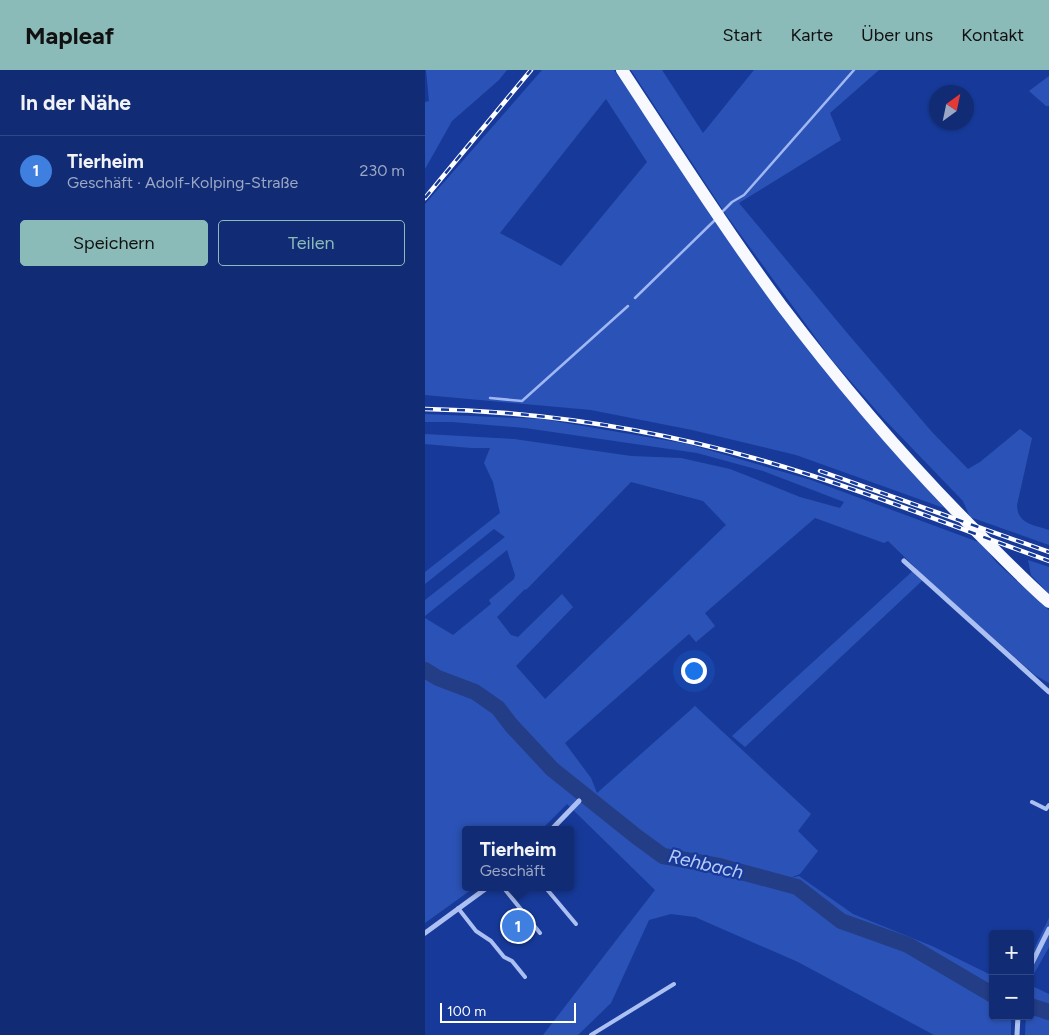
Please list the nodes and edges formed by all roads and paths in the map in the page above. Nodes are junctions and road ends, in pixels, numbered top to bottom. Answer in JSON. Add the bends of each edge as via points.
{"nodes":[{"id":1,"x":622,"y":70,"type":"edge"},
{"id":2,"x":904,"y":561,"type":"dead end"},
{"id":3,"x":1049,"y":602,"type":"edge"},
{"id":4,"x":1049,"y":692,"type":"edge"},
{"id":5,"x":579,"y":801,"type":"dead end"},
{"id":6,"x":1032,"y":802,"type":"dead end"},
{"id":7,"x":1049,"y":805,"type":"edge"},
{"id":8,"x":555,"y":826,"type":"edge"},
{"id":9,"x":482,"y":891,"type":"edge"},
{"id":10,"x":506,"y":891,"type":"edge"},
{"id":11,"x":548,"y":891,"type":"edge"},
{"id":12,"x":458,"y":908,"type":"junction"},
{"id":13,"x":576,"y":924,"type":"dead end"},
{"id":14,"x":1049,"y":928,"type":"edge"},
{"id":15,"x":425,"y":933,"type":"edge"},
{"id":16,"x":540,"y":933,"type":"dead end"},
{"id":17,"x":1034,"y":959,"type":"edge"},
{"id":18,"x":525,"y":977,"type":"dead end"},
{"id":19,"x":673,"y":984,"type":"dead end"},
{"id":20,"x":1018,"y":1020,"type":"edge"},
{"id":21,"x":591,"y":1035,"type":"edge"},
{"id":22,"x":1017,"y":1035,"type":"edge"}],
"edges":[{"from":1,"to":3,"type":"main road","via":[[724,224],[823,360],[945,500]]},
{"from":2,"to":4,"type":"street"},
{"from":5,"to":8,"type":"street"},
{"from":6,"to":7,"type":"lane","via":[[1046,809]]},
{"from":9,"to":12,"type":"street"},
{"from":10,"to":16,"type":"lane"},
{"from":11,"to":13,"type":"lane"},
{"from":12,"to":15,"type":"street"},
{"from":12,"to":18,"type":"lane","via":[[476,931],[491,941]]},
{"from":14,"to":17,"type":"street"},
{"from":19,"to":21,"type":"lane"},
{"from":20,"to":22,"type":"street"}]}
